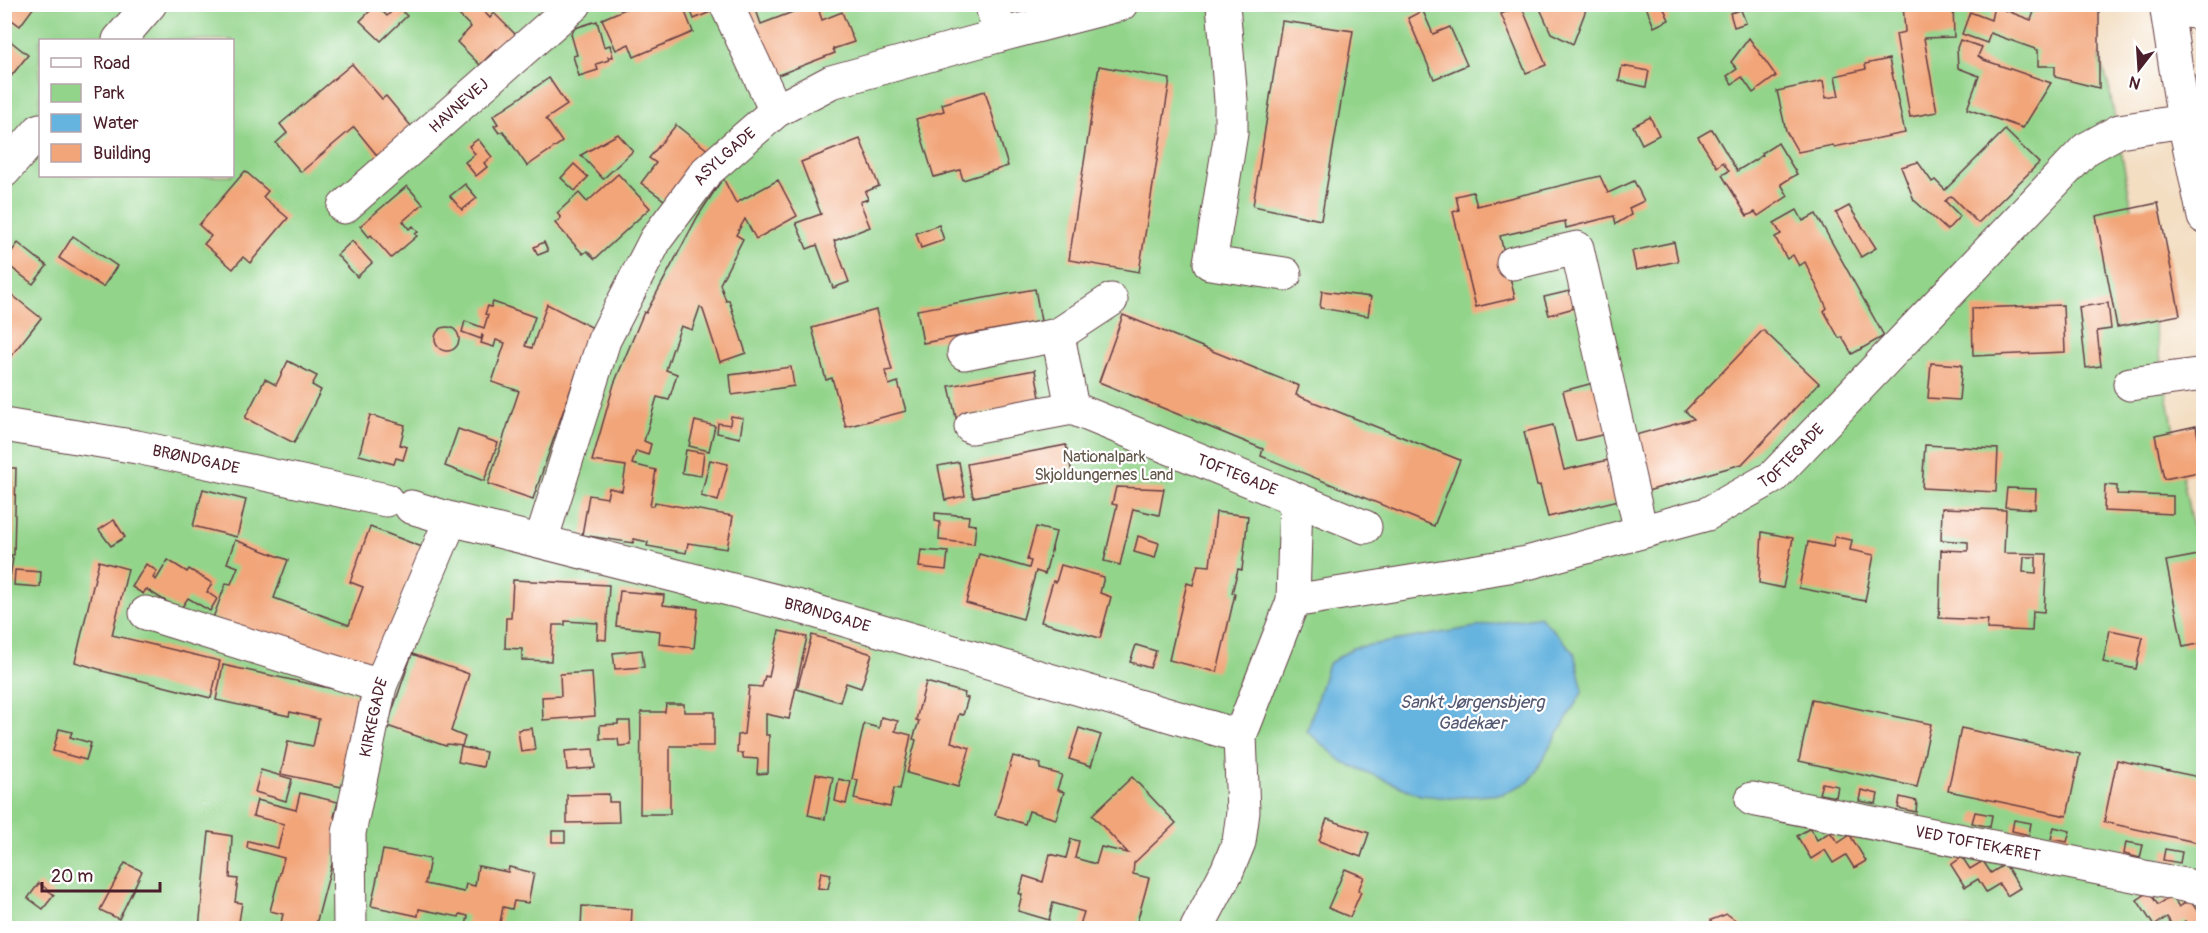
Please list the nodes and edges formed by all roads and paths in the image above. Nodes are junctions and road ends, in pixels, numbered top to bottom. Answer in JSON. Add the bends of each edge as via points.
{"nodes":[{"id":1,"x":150,"y":4,"type":"edge"},
{"id":2,"x":575,"y":4,"type":"edge"},
{"id":3,"x":726,"y":4,"type":"edge"},
{"id":4,"x":1121,"y":4,"type":"edge"},
{"id":5,"x":1223,"y":4,"type":"edge"},
{"id":6,"x":2166,"y":7,"type":"edge"},
{"id":7,"x":2204,"y":13,"type":"edge"},
{"id":8,"x":996,"y":20,"type":"edge"},
{"id":9,"x":120,"y":39,"type":"edge"},
{"id":10,"x":776,"y":111,"type":"junction"},
{"id":11,"x":2184,"y":121,"type":"junction"},
{"id":12,"x":39,"y":131,"type":"edge"},
{"id":13,"x":4,"y":171,"type":"edge"},
{"id":14,"x":344,"y":207,"type":"dead end"},
{"id":15,"x":2204,"y":217,"type":"edge"},
{"id":16,"x":1513,"y":263,"type":"dead end"},
{"id":17,"x":1285,"y":274,"type":"dead end"},
{"id":18,"x":1111,"y":300,"type":"dead end"},
{"id":19,"x":1058,"y":335,"type":"junction"},
{"id":20,"x":964,"y":353,"type":"dead end"},
{"id":21,"x":2204,"y":374,"type":"edge"},
{"id":22,"x":2130,"y":384,"type":"dead end"},
{"id":23,"x":1072,"y":408,"type":"junction"},
{"id":24,"x":4,"y":425,"type":"edge"},
{"id":25,"x":971,"y":427,"type":"dead end"},
{"id":26,"x":1296,"y":499,"type":"junction"},
{"id":27,"x":451,"y":519,"type":"junction"},
{"id":28,"x":1365,"y":527,"type":"dead end"},
{"id":29,"x":1641,"y":532,"type":"junction"},
{"id":30,"x":541,"y":541,"type":"junction"},
{"id":31,"x":1293,"y":601,"type":"junction"},
{"id":32,"x":147,"y":613,"type":"dead end"},
{"id":33,"x":380,"y":686,"type":"junction"},
{"id":34,"x":1240,"y":736,"type":"junction"},
{"id":35,"x":1752,"y":799,"type":"dead end"},
{"id":36,"x":2204,"y":889,"type":"edge"},
{"id":37,"x":350,"y":928,"type":"edge"},
{"id":38,"x":1197,"y":928,"type":"edge"}],
"edges":[{"from":1,"to":9,"type":"street"},
{"from":2,"to":14,"type":"street","name":"HAVNEVEJ"},
{"from":3,"to":10,"type":"street"},
{"from":4,"to":8,"type":"street","name":"ASYLGADE"},
{"from":5,"to":17,"type":"street","via":[[1231,133],[1210,262]]},
{"from":6,"to":7,"type":"street"},
{"from":6,"to":11,"type":"street"},
{"from":8,"to":10,"type":"street","name":"ASYLGADE","via":[[831,82]]},
{"from":10,"to":30,"type":"street","name":"ASYLGADE","via":[[706,172],[656,239],[604,340]]},
{"from":11,"to":15,"type":"street"},
{"from":11,"to":29,"type":"street","name":"TOFTEGADE","via":[[2119,131],[2086,149],[1773,477],[1707,514]]},
{"from":12,"to":13,"type":"street"},
{"from":16,"to":29,"type":"street","via":[[1577,248]]},
{"from":18,"to":19,"type":"street"},
{"from":19,"to":20,"type":"street"},
{"from":19,"to":23,"type":"street"},
{"from":21,"to":22,"type":"street"},
{"from":23,"to":25,"type":"street"},
{"from":23,"to":26,"type":"street","name":"TOFTEGADE"},
{"from":24,"to":27,"type":"street","name":"BRØNDGADE","via":[[137,447],[398,503]]},
{"from":26,"to":28,"type":"street","name":"TOFTEGADE"},
{"from":26,"to":31,"type":"street","name":"TOFTEGADE"},
{"from":27,"to":30,"type":"street","name":"BRØNDGADE"},
{"from":27,"to":33,"type":"street","name":"KIRKEGADE"},
{"from":29,"to":31,"type":"street","name":"TOFTEGADE","via":[[1527,563]]},
{"from":30,"to":34,"type":"street","name":"BRØNDGADE","via":[[804,608]]},
{"from":31,"to":34,"type":"street","name":"TOFTEGADE"},
{"from":32,"to":33,"type":"street"},
{"from":33,"to":37,"type":"street","name":"KIRKEGADE","via":[[349,833]]},
{"from":34,"to":38,"type":"street","name":"TOFTEGADE","via":[[1243,812],[1239,842]]},
{"from":35,"to":36,"type":"street","name":"VED TOFTEKÆRET"}]}
